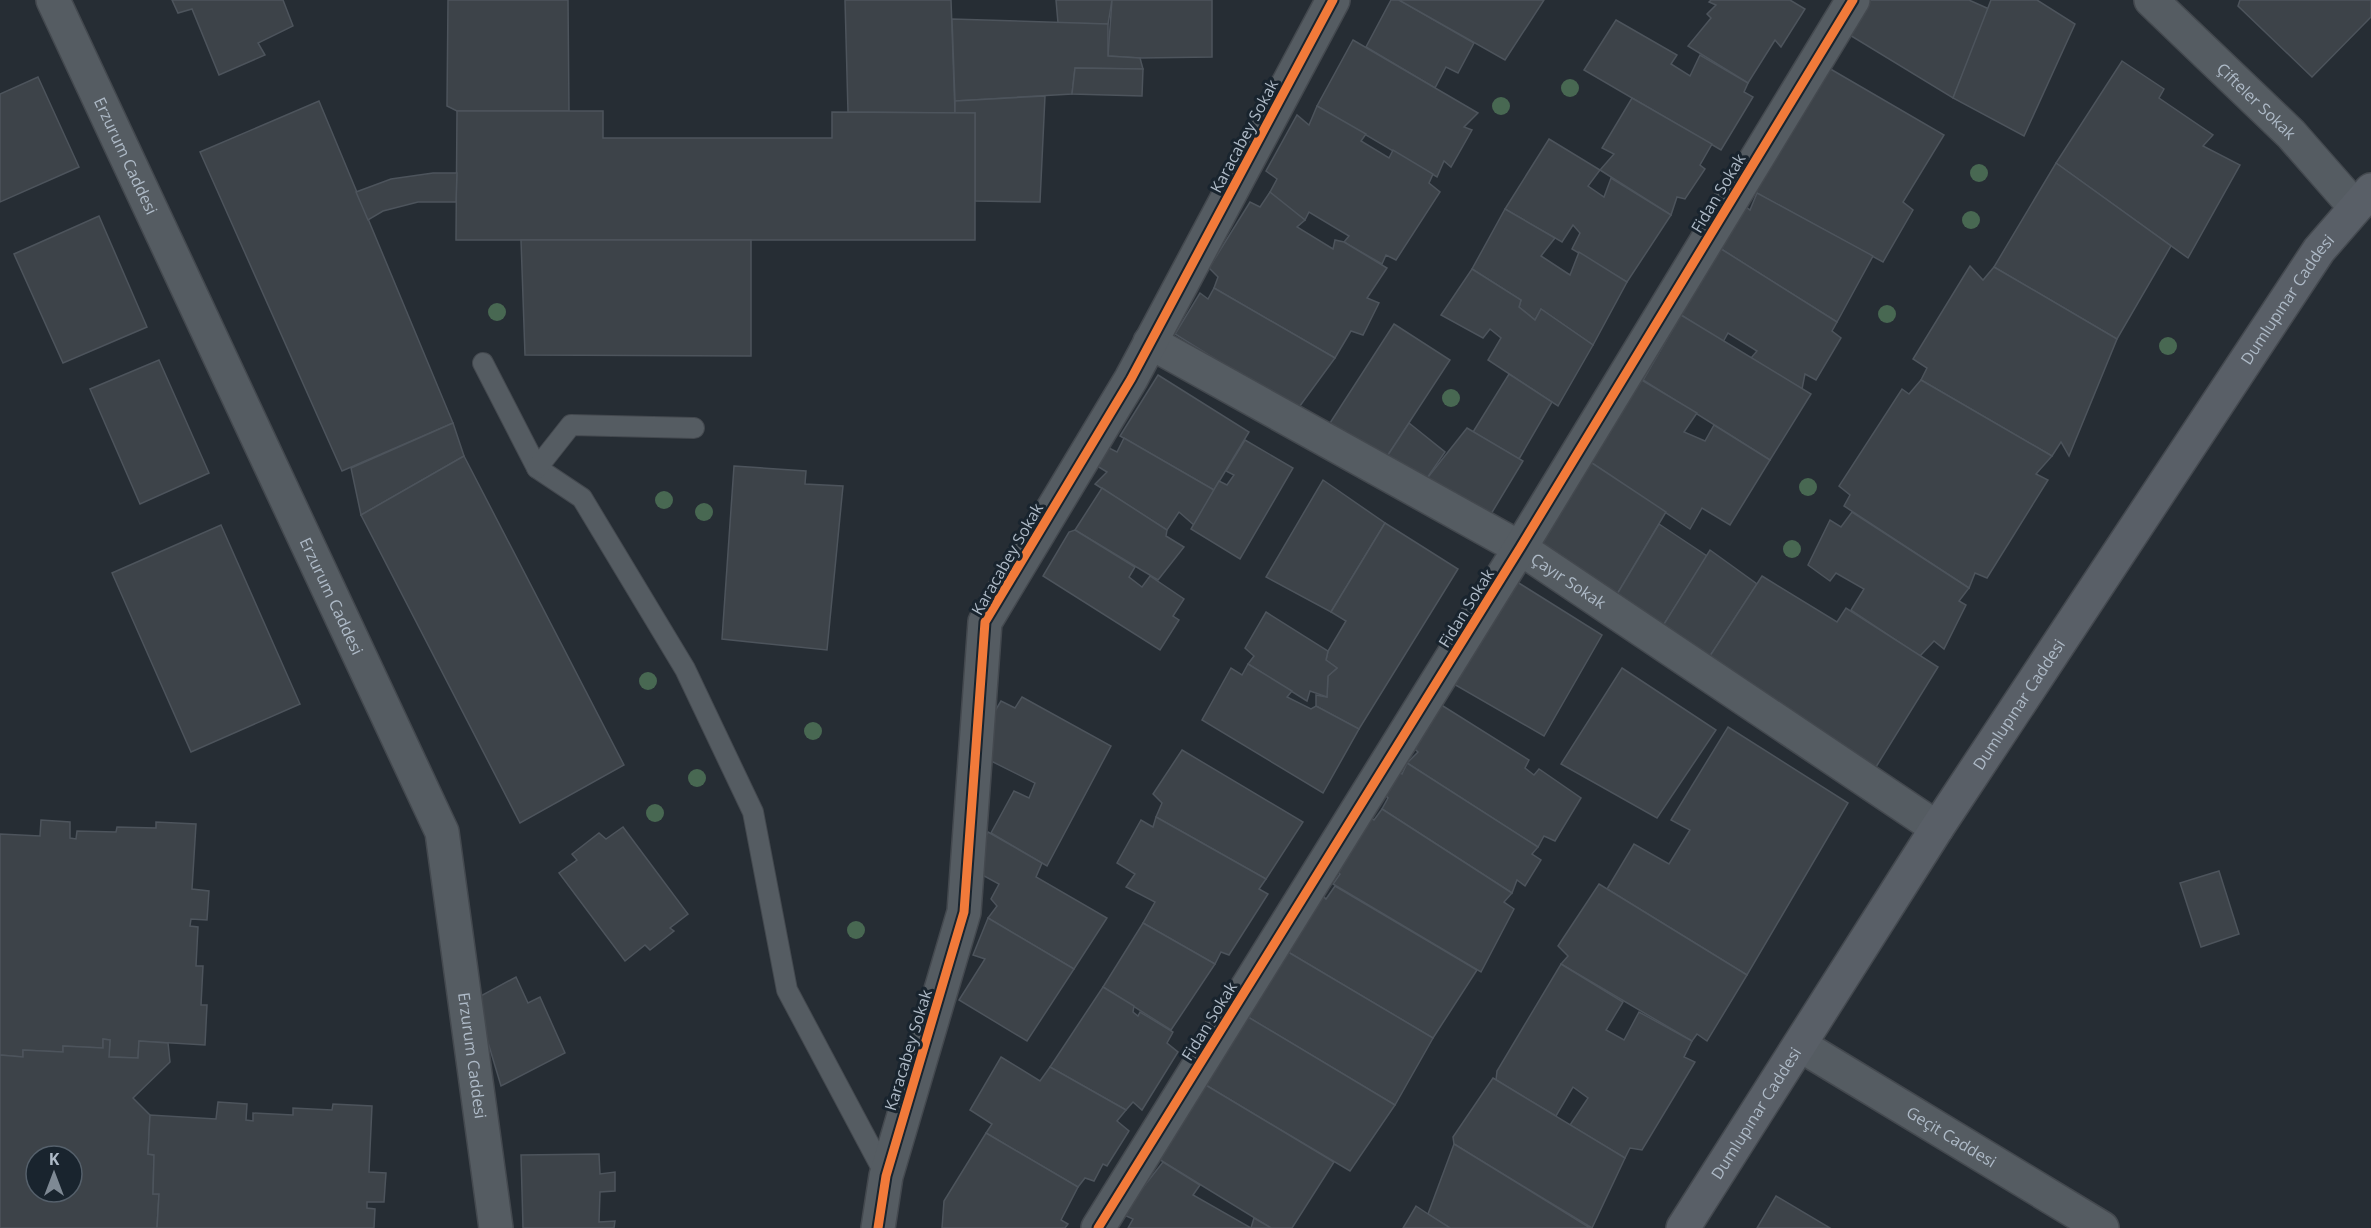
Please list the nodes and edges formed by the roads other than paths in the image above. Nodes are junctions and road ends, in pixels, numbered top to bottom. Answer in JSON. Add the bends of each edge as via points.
{"nodes":[{"id":1,"x":53,"y":0,"type":"edge"},
{"id":2,"x":1333,"y":0,"type":"edge"},
{"id":3,"x":1853,"y":0,"type":"edge"},
{"id":4,"x":2151,"y":0,"type":"edge"},
{"id":5,"x":2363,"y":199,"type":"edge"},
{"id":6,"x":1150,"y":342,"type":"junction"},
{"id":7,"x":483,"y":363,"type":"dead end"},
{"id":8,"x":694,"y":428,"type":"dead end"},
{"id":9,"x":537,"y":468,"type":"junction"},
{"id":10,"x":1520,"y":548,"type":"junction"},
{"id":11,"x":1937,"y":828,"type":"junction"},
{"id":12,"x":1800,"y":1045,"type":"junction"},
{"id":13,"x":886,"y":1176,"type":"junction"},
{"id":14,"x":496,"y":1228,"type":"edge"},
{"id":15,"x":878,"y":1228,"type":"edge"},
{"id":16,"x":1098,"y":1228,"type":"edge"},
{"id":17,"x":1683,"y":1228,"type":"edge"},
{"id":18,"x":2102,"y":1228,"type":"edge"}],
"edges":[{"from":1,"to":14,"type":"street","name":"Erzurum Caddesi","via":[[442,832]]},
{"from":2,"to":6,"type":"street","name":"Karacabey Sokak"},
{"from":3,"to":10,"type":"street","name":"Fidan Sokak"},
{"from":4,"to":5,"type":"street","name":"Çifteler Sokak"},
{"from":5,"to":11,"type":"main road","name":"Dumlupınar Caddesi","via":[[2319,250]]},
{"from":6,"to":10,"type":"street","name":"Çayır Sokak"},
{"from":6,"to":13,"type":"street","name":"Karacabey Sokak","via":[[986,622],[964,912]]},
{"from":7,"to":9,"type":"lane"},
{"from":8,"to":9,"type":"lane","via":[[571,425]]},
{"from":9,"to":13,"type":"lane","via":[[582,498],[685,669],[753,812],[787,990]]},
{"from":10,"to":11,"type":"street","name":"Çayır Sokak"},
{"from":10,"to":16,"type":"street","name":"Fidan Sokak"},
{"from":11,"to":12,"type":"main road","name":"Dumlupınar Caddesi"},
{"from":12,"to":17,"type":"main road","name":"Dumlupınar Caddesi"},
{"from":12,"to":18,"type":"street","name":"Geçit Caddesi"},
{"from":13,"to":15,"type":"street","name":"Karacabey Sokak"}]}
